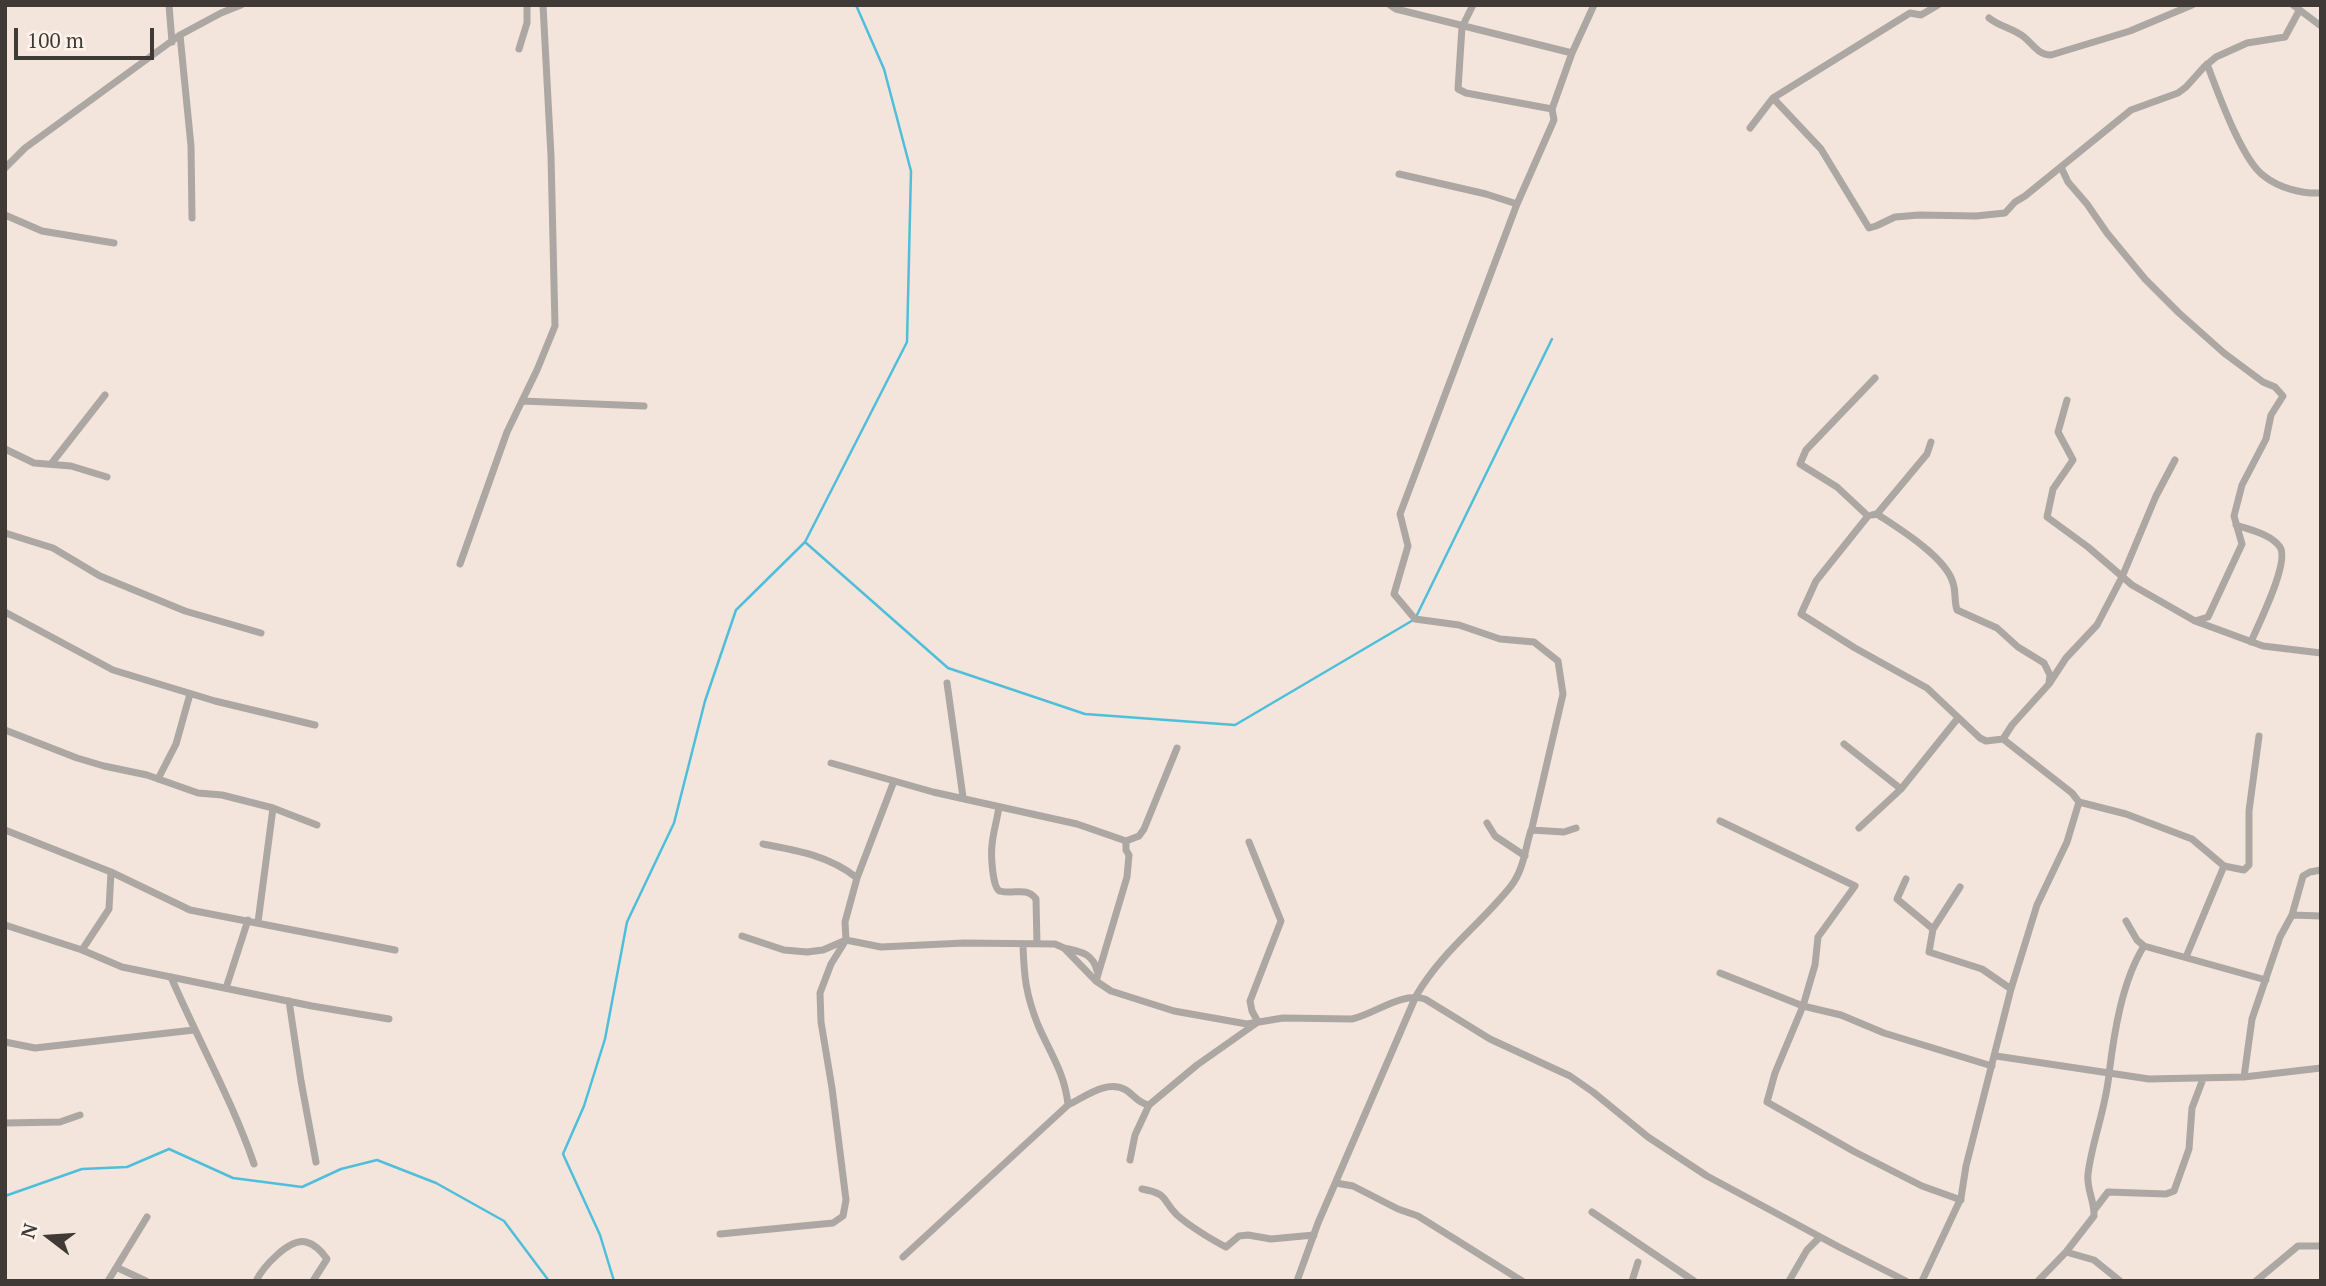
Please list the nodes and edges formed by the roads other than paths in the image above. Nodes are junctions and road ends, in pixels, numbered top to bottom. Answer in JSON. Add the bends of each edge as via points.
{"nodes":[{"id":1,"x":169,"y":5,"type":"edge"},
{"id":2,"x":241,"y":5,"type":"edge"},
{"id":3,"x":527,"y":5,"type":"edge"},
{"id":4,"x":543,"y":5,"type":"edge"},
{"id":5,"x":1390,"y":5,"type":"edge"},
{"id":6,"x":1473,"y":5,"type":"edge"},
{"id":7,"x":1594,"y":5,"type":"edge"},
{"id":8,"x":1938,"y":5,"type":"edge"},
{"id":9,"x":2192,"y":5,"type":"edge"},
{"id":10,"x":2296,"y":8,"type":"edge"},
{"id":11,"x":220,"y":9,"type":"edge"},
{"id":12,"x":1907,"y":9,"type":"edge"},
{"id":13,"x":1989,"y":18,"type":"dead end"},
{"id":14,"x":2321,"y":26,"type":"edge"},
{"id":15,"x":1462,"y":27,"type":"junction"},
{"id":16,"x":180,"y":35,"type":"junction"},
{"id":17,"x":172,"y":42,"type":"junction"},
{"id":18,"x":519,"y":49,"type":"dead end"},
{"id":19,"x":1572,"y":53,"type":"junction"},
{"id":20,"x":2207,"y":64,"type":"junction"},
{"id":21,"x":1773,"y":97,"type":"junction"},
{"id":22,"x":1552,"y":109,"type":"junction"},
{"id":23,"x":1750,"y":128,"type":"dead end"},
{"id":24,"x":5,"y":154,"type":"edge"},
{"id":25,"x":15,"y":157,"type":"junction"},
{"id":26,"x":2061,"y":167,"type":"junction"},
{"id":27,"x":5,"y":168,"type":"edge"},
{"id":28,"x":1399,"y":174,"type":"dead end"},
{"id":29,"x":2321,"y":193,"type":"edge"},
{"id":30,"x":1517,"y":204,"type":"junction"},
{"id":31,"x":5,"y":215,"type":"edge"},
{"id":32,"x":192,"y":218,"type":"dead end"},
{"id":33,"x":114,"y":243,"type":"dead end"},
{"id":34,"x":1875,"y":379,"type":"dead end"},
{"id":35,"x":104,"y":395,"type":"dead end"},
{"id":36,"x":2067,"y":400,"type":"dead end"},
{"id":37,"x":522,"y":401,"type":"junction"},
{"id":38,"x":644,"y":406,"type":"dead end"},
{"id":39,"x":1931,"y":442,"type":"dead end"},
{"id":40,"x":5,"y":449,"type":"edge"},
{"id":41,"x":2175,"y":460,"type":"dead end"},
{"id":42,"x":51,"y":464,"type":"junction"},
{"id":43,"x":107,"y":477,"type":"dead end"},
{"id":44,"x":1872,"y":515,"type":"junction"},
{"id":45,"x":2236,"y":524,"type":"junction"},
{"id":46,"x":5,"y":533,"type":"edge"},
{"id":47,"x":460,"y":564,"type":"dead end"},
{"id":48,"x":2122,"y":577,"type":"junction"},
{"id":49,"x":5,"y":612,"type":"edge"},
{"id":50,"x":2195,"y":621,"type":"junction"},
{"id":51,"x":261,"y":634,"type":"dead end"},
{"id":52,"x":2251,"y":642,"type":"junction"},
{"id":53,"x":2321,"y":653,"type":"edge"},
{"id":54,"x":947,"y":683,"type":"dead end"},
{"id":55,"x":2049,"y":684,"type":"junction"},
{"id":56,"x":190,"y":694,"type":"junction"},
{"id":57,"x":1958,"y":718,"type":"junction"},
{"id":58,"x":315,"y":725,"type":"dead end"},
{"id":59,"x":5,"y":730,"type":"edge"},
{"id":60,"x":2259,"y":736,"type":"dead end"},
{"id":61,"x":2003,"y":739,"type":"junction"},
{"id":62,"x":1844,"y":744,"type":"dead end"},
{"id":63,"x":1177,"y":748,"type":"dead end"},
{"id":64,"x":831,"y":762,"type":"dead end"},
{"id":65,"x":158,"y":779,"type":"junction"},
{"id":66,"x":894,"y":781,"type":"junction"},
{"id":67,"x":1901,"y":789,"type":"junction"},
{"id":68,"x":963,"y":797,"type":"junction"},
{"id":69,"x":2078,"y":802,"type":"junction"},
{"id":70,"x":999,"y":807,"type":"junction"},
{"id":71,"x":273,"y":808,"type":"junction"},
{"id":72,"x":1720,"y":821,"type":"dead end"},
{"id":73,"x":1487,"y":823,"type":"dead end"},
{"id":74,"x":317,"y":825,"type":"dead end"},
{"id":75,"x":1576,"y":828,"type":"dead end"},
{"id":76,"x":1859,"y":828,"type":"dead end"},
{"id":77,"x":5,"y":830,"type":"edge"},
{"id":78,"x":1531,"y":832,"type":"junction"},
{"id":79,"x":1126,"y":841,"type":"junction"},
{"id":80,"x":1249,"y":842,"type":"dead end"},
{"id":81,"x":763,"y":844,"type":"dead end"},
{"id":82,"x":1525,"y":856,"type":"junction"},
{"id":83,"x":2224,"y":866,"type":"junction"},
{"id":84,"x":2321,"y":870,"type":"edge"},
{"id":85,"x":111,"y":873,"type":"junction"},
{"id":86,"x":857,"y":878,"type":"junction"},
{"id":87,"x":1906,"y":878,"type":"dead end"},
{"id":88,"x":1960,"y":887,"type":"dead end"},
{"id":89,"x":2291,"y":915,"type":"junction"},
{"id":90,"x":2321,"y":916,"type":"edge"},
{"id":91,"x":248,"y":920,"type":"junction"},
{"id":92,"x":2126,"y":921,"type":"dead end"},
{"id":93,"x":258,"y":922,"type":"junction"},
{"id":94,"x":5,"y":925,"type":"edge"},
{"id":95,"x":1933,"y":929,"type":"junction"},
{"id":96,"x":742,"y":936,"type":"dead end"},
{"id":97,"x":846,"y":940,"type":"junction"},
{"id":98,"x":1037,"y":944,"type":"junction"},
{"id":99,"x":1023,"y":945,"type":"junction"},
{"id":100,"x":2144,"y":946,"type":"junction"},
{"id":101,"x":1064,"y":948,"type":"junction"},
{"id":102,"x":82,"y":950,"type":"junction"},
{"id":103,"x":395,"y":950,"type":"dead end"},
{"id":104,"x":2186,"y":957,"type":"junction"},
{"id":105,"x":1720,"y":973,"type":"dead end"},
{"id":106,"x":171,"y":977,"type":"junction"},
{"id":107,"x":1097,"y":977,"type":"junction"},
{"id":108,"x":2266,"y":980,"type":"junction"},
{"id":109,"x":226,"y":988,"type":"junction"},
{"id":110,"x":2011,"y":989,"type":"junction"},
{"id":111,"x":1416,"y":996,"type":"junction"},
{"id":112,"x":289,"y":1001,"type":"junction"},
{"id":113,"x":1803,"y":1006,"type":"junction"},
{"id":114,"x":388,"y":1019,"type":"dead end"},
{"id":115,"x":1258,"y":1023,"type":"junction"},
{"id":116,"x":194,"y":1030,"type":"junction"},
{"id":117,"x":5,"y":1042,"type":"edge"},
{"id":118,"x":1996,"y":1056,"type":"junction"},
{"id":119,"x":1992,"y":1066,"type":"junction"},
{"id":120,"x":2321,"y":1068,"type":"edge"},
{"id":121,"x":2109,"y":1074,"type":"junction"},
{"id":122,"x":2244,"y":1077,"type":"junction"},
{"id":123,"x":2203,"y":1079,"type":"junction"},
{"id":124,"x":1068,"y":1105,"type":"junction"},
{"id":125,"x":1149,"y":1105,"type":"junction"},
{"id":126,"x":80,"y":1115,"type":"dead end"},
{"id":127,"x":5,"y":1123,"type":"edge"},
{"id":128,"x":1130,"y":1160,"type":"dead end"},
{"id":129,"x":316,"y":1162,"type":"dead end"},
{"id":130,"x":254,"y":1164,"type":"dead end"},
{"id":131,"x":1336,"y":1183,"type":"junction"},
{"id":132,"x":1142,"y":1189,"type":"dead end"},
{"id":133,"x":1961,"y":1200,"type":"junction"},
{"id":134,"x":2095,"y":1209,"type":"junction"},
{"id":135,"x":1592,"y":1212,"type":"dead end"},
{"id":136,"x":147,"y":1217,"type":"dead end"},
{"id":137,"x":720,"y":1234,"type":"dead end"},
{"id":138,"x":1314,"y":1235,"type":"junction"},
{"id":139,"x":1820,"y":1237,"type":"junction"},
{"id":140,"x":2321,"y":1246,"type":"edge"},
{"id":141,"x":2066,"y":1252,"type":"junction"},
{"id":142,"x":903,"y":1257,"type":"dead end"},
{"id":143,"x":1638,"y":1262,"type":"dead end"},
{"id":144,"x":118,"y":1268,"type":"junction"},
{"id":145,"x":108,"y":1281,"type":"edge"},
{"id":146,"x":146,"y":1281,"type":"edge"},
{"id":147,"x":256,"y":1281,"type":"edge"},
{"id":148,"x":313,"y":1281,"type":"edge"},
{"id":149,"x":1297,"y":1281,"type":"edge"},
{"id":150,"x":1522,"y":1281,"type":"edge"},
{"id":151,"x":1632,"y":1281,"type":"edge"},
{"id":152,"x":1694,"y":1281,"type":"edge"},
{"id":153,"x":1789,"y":1281,"type":"edge"},
{"id":154,"x":1906,"y":1281,"type":"edge"},
{"id":155,"x":1922,"y":1281,"type":"edge"},
{"id":156,"x":2038,"y":1281,"type":"edge"},
{"id":157,"x":2120,"y":1281,"type":"edge"},
{"id":158,"x":2256,"y":1281,"type":"edge"}],
"edges":[{"from":1,"to":17,"type":"street"},
{"from":2,"to":11,"type":"street"},
{"from":3,"to":18,"type":"street"},
{"from":4,"to":37,"type":"street","via":[[555,326]]},
{"from":5,"to":15,"type":"street"},
{"from":6,"to":15,"type":"street"},
{"from":7,"to":19,"type":"street"},
{"from":8,"to":12,"type":"street","via":[[1921,15]]},
{"from":9,"to":13,"type":"street","via":[[2130,31],[2051,55],[2039,52],[2024,37]]},
{"from":10,"to":14,"type":"street"},
{"from":10,"to":20,"type":"street","via":[[2285,37],[2247,43]]},
{"from":11,"to":16,"type":"street"},
{"from":12,"to":21,"type":"street"},
{"from":15,"to":19,"type":"street"},
{"from":15,"to":22,"type":"street","via":[[1458,89]]},
{"from":16,"to":17,"type":"street"},
{"from":16,"to":32,"type":"street","via":[[191,146]]},
{"from":17,"to":25,"type":"street"},
{"from":19,"to":22,"type":"street"},
{"from":20,"to":26,"type":"street","via":[[2186,88],[2131,110]]},
{"from":20,"to":29,"type":"street","via":[[2242,145],[2262,175],[2289,189]]},
{"from":21,"to":23,"type":"street"},
{"from":21,"to":26,"type":"street","via":[[1821,149],[1869,228],[1895,217],[2005,213]]},
{"from":22,"to":30,"type":"street","via":[[1554,120]]},
{"from":24,"to":25,"type":"street"},
{"from":25,"to":27,"type":"street"},
{"from":26,"to":45,"type":"street","via":[[2068,183],[2145,279],[2224,353],[2283,396],[2242,485]]},
{"from":28,"to":30,"type":"street"},
{"from":30,"to":78,"type":"street","via":[[1400,514],[1408,546],[1394,594],[1415,618],[1459,625],[1500,639],[1534,642],[1558,661],[1563,694]]},
{"from":31,"to":33,"type":"street","via":[[42,231]]},
{"from":34,"to":44,"type":"street","via":[[1806,450],[1800,464]]},
{"from":35,"to":42,"type":"street"},
{"from":36,"to":48,"type":"street","via":[[2058,432],[2073,460],[2053,489],[2046,517]]},
{"from":37,"to":38,"type":"street"},
{"from":37,"to":47,"type":"street"},
{"from":39,"to":44,"type":"street","via":[[1927,454]]},
{"from":40,"to":42,"type":"street","via":[[34,463]]},
{"from":41,"to":48,"type":"street"},
{"from":42,"to":43,"type":"street"},
{"from":44,"to":55,"type":"street","via":[[1933,553],[1953,582],[1957,610],[1997,628],[2044,663]]},
{"from":44,"to":57,"type":"street","via":[[1816,581],[1801,614],[1927,688]]},
{"from":45,"to":50,"type":"street","via":[[2242,544],[2235,563],[2208,617]]},
{"from":45,"to":52,"type":"street","via":[[2269,537],[2284,557]]},
{"from":46,"to":51,"type":"street","via":[[53,548],[100,576],[185,611]]},
{"from":48,"to":50,"type":"street"},
{"from":48,"to":55,"type":"street","via":[[2097,625]]},
{"from":49,"to":56,"type":"street","via":[[113,670]]},
{"from":50,"to":52,"type":"street"},
{"from":52,"to":53,"type":"street"},
{"from":54,"to":68,"type":"street"},
{"from":55,"to":61,"type":"street"},
{"from":56,"to":58,"type":"street"},
{"from":56,"to":65,"type":"street","via":[[176,744]]},
{"from":57,"to":61,"type":"street","via":[[1986,741]]},
{"from":57,"to":67,"type":"street"},
{"from":59,"to":65,"type":"street","via":[[76,758]]},
{"from":60,"to":83,"type":"street","via":[[2249,811],[2249,865],[2244,870]]},
{"from":61,"to":69,"type":"street"},
{"from":62,"to":67,"type":"street"},
{"from":63,"to":79,"type":"street","via":[[1144,830]]},
{"from":64,"to":66,"type":"street"},
{"from":65,"to":71,"type":"street","via":[[191,791]]},
{"from":66,"to":68,"type":"street"},
{"from":66,"to":86,"type":"street"},
{"from":67,"to":76,"type":"street"},
{"from":68,"to":70,"type":"street"},
{"from":69,"to":83,"type":"street","via":[[2192,839]]},
{"from":69,"to":110,"type":"street","via":[[2067,842],[2037,905]]},
{"from":70,"to":79,"type":"street","via":[[1077,824]]},
{"from":70,"to":98,"type":"street","via":[[991,846],[993,878],[1000,891],[1023,891],[1036,899]]},
{"from":71,"to":74,"type":"street"},
{"from":71,"to":93,"type":"street"},
{"from":72,"to":113,"type":"street","via":[[1855,886],[1818,937]]},
{"from":73,"to":82,"type":"street","via":[[1495,836]]},
{"from":75,"to":78,"type":"street"},
{"from":77,"to":85,"type":"street"},
{"from":78,"to":82,"type":"street"},
{"from":79,"to":107,"type":"street","via":[[1127,877]]},
{"from":80,"to":115,"type":"street","via":[[1281,921],[1250,1001]]},
{"from":81,"to":86,"type":"street","via":[[829,861]]},
{"from":82,"to":111,"type":"street","via":[[1512,885],[1436,965]]},
{"from":83,"to":104,"type":"street"},
{"from":84,"to":89,"type":"street","via":[[2304,876]]},
{"from":85,"to":91,"type":"street","via":[[190,910]]},
{"from":85,"to":102,"type":"street","via":[[109,909]]},
{"from":86,"to":97,"type":"street","via":[[845,922]]},
{"from":87,"to":95,"type":"street","via":[[1898,899]]},
{"from":88,"to":95,"type":"street"},
{"from":89,"to":90,"type":"street"},
{"from":89,"to":108,"type":"street"},
{"from":91,"to":93,"type":"street"},
{"from":91,"to":109,"type":"street"},
{"from":92,"to":100,"type":"street"},
{"from":93,"to":103,"type":"street"},
{"from":94,"to":102,"type":"street"},
{"from":95,"to":110,"type":"street","via":[[1929,952],[1982,968]]},
{"from":96,"to":97,"type":"street","via":[[784,950],[807,952]]},
{"from":97,"to":99,"type":"street","via":[[881,947]]},
{"from":97,"to":137,"type":"street","via":[[820,993],[846,1200],[843,1216],[833,1223]]},
{"from":98,"to":99,"type":"street"},
{"from":98,"to":101,"type":"street"},
{"from":99,"to":124,"type":"street","via":[[1025,985],[1066,1085]]},
{"from":100,"to":104,"type":"street"},
{"from":100,"to":121,"type":"street","via":[[2133,963]]},
{"from":101,"to":107,"type":"street"},
{"from":101,"to":107,"type":"street","via":[[1095,960]]},
{"from":102,"to":106,"type":"street","via":[[122,967]]},
{"from":104,"to":108,"type":"street"},
{"from":105,"to":113,"type":"street"},
{"from":106,"to":109,"type":"street"},
{"from":106,"to":116,"type":"street"},
{"from":107,"to":115,"type":"street","via":[[1117,993],[1174,1011]]},
{"from":108,"to":122,"type":"street","via":[[2252,1019]]},
{"from":109,"to":112,"type":"street"},
{"from":110,"to":118,"type":"street"},
{"from":111,"to":115,"type":"street","via":[[1352,1019],[1283,1018]]},
{"from":111,"to":131,"type":"street"},
{"from":111,"to":139,"type":"street","via":[[1490,1039],[1570,1076],[1697,1169]]},
{"from":112,"to":114,"type":"street"},
{"from":112,"to":129,"type":"street"},
{"from":113,"to":119,"type":"street"},
{"from":113,"to":133,"type":"street","via":[[1767,1102],[1922,1186]]},
{"from":115,"to":125,"type":"street"},
{"from":116,"to":117,"type":"street","via":[[35,1048]]},
{"from":116,"to":130,"type":"street","via":[[241,1126]]},
{"from":118,"to":119,"type":"street"},
{"from":118,"to":121,"type":"street"},
{"from":119,"to":133,"type":"street"},
{"from":120,"to":122,"type":"street"},
{"from":121,"to":123,"type":"street"},
{"from":121,"to":134,"type":"street","via":[[2087,1177]]},
{"from":122,"to":123,"type":"street"},
{"from":123,"to":134,"type":"street","via":[[2192,1108],[2189,1149],[2174,1191],[2108,1192]]},
{"from":124,"to":125,"type":"street","via":[[1104,1087],[1118,1087]]},
{"from":124,"to":142,"type":"street"},
{"from":125,"to":128,"type":"street"},
{"from":126,"to":127,"type":"street","via":[[60,1122]]},
{"from":131,"to":138,"type":"street"},
{"from":131,"to":150,"type":"street","via":[[1353,1186],[1418,1216]]},
{"from":132,"to":138,"type":"street","via":[[1161,1194],[1174,1212],[1226,1247],[1239,1236]]},
{"from":133,"to":155,"type":"street"},
{"from":134,"to":141,"type":"street"},
{"from":135,"to":152,"type":"street"},
{"from":136,"to":144,"type":"street"},
{"from":138,"to":149,"type":"street"},
{"from":139,"to":153,"type":"street"},
{"from":139,"to":154,"type":"street"},
{"from":140,"to":158,"type":"street","via":[[2298,1245]]},
{"from":141,"to":156,"type":"street"},
{"from":141,"to":157,"type":"street","via":[[2094,1260]]},
{"from":143,"to":151,"type":"street"},
{"from":144,"to":145,"type":"street"},
{"from":144,"to":146,"type":"street"},
{"from":147,"to":148,"type":"street","via":[[267,1263],[298,1242],[308,1242],[327,1259]]}]}
